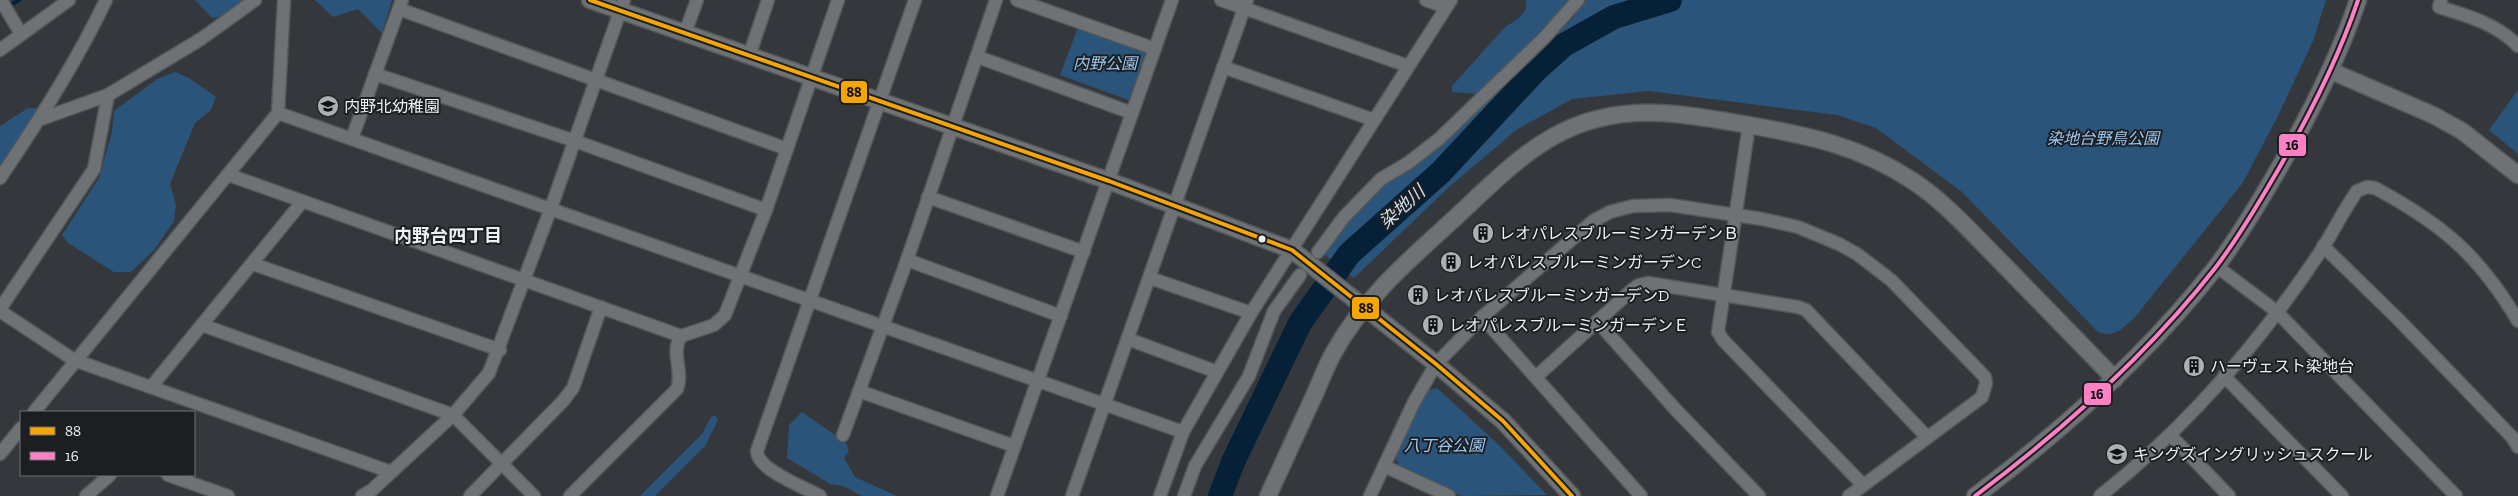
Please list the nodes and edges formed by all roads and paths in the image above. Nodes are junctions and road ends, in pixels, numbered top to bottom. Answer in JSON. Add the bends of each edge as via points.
{"nodes":[{"id":1,"x":69,"y":0,"type":"edge"},
{"id":2,"x":106,"y":0,"type":"edge"},
{"id":3,"x":255,"y":0,"type":"edge"},
{"id":4,"x":284,"y":0,"type":"edge"},
{"id":5,"x":590,"y":0,"type":"edge"},
{"id":6,"x":697,"y":0,"type":"edge"},
{"id":7,"x":768,"y":0,"type":"edge"},
{"id":8,"x":838,"y":0,"type":"edge"},
{"id":9,"x":916,"y":0,"type":"edge"},
{"id":10,"x":996,"y":0,"type":"edge"},
{"id":11,"x":1017,"y":0,"type":"edge"},
{"id":12,"x":1172,"y":0,"type":"edge"},
{"id":13,"x":1221,"y":0,"type":"edge"},
{"id":14,"x":1426,"y":0,"type":"edge"},
{"id":15,"x":1578,"y":0,"type":"edge"},
{"id":16,"x":2358,"y":0,"type":"edge"},
{"id":17,"x":2441,"y":0,"type":"edge"},
{"id":18,"x":1245,"y":4,"type":"edge"},
{"id":19,"x":1448,"y":4,"type":"edge"},
{"id":20,"x":401,"y":5,"type":"edge"},
{"id":21,"x":622,"y":5,"type":"edge"},
{"id":22,"x":4,"y":6,"type":"edge"},
{"id":23,"x":685,"y":33,"type":"junction"},
{"id":24,"x":21,"y":34,"type":"junction"},
{"id":25,"x":2518,"y":46,"type":"edge"},
{"id":26,"x":1155,"y":49,"type":"junction"},
{"id":27,"x":0,"y":50,"type":"edge"},
{"id":28,"x":749,"y":56,"type":"junction"},
{"id":29,"x":978,"y":57,"type":"junction"},
{"id":30,"x":1408,"y":66,"type":"junction"},
{"id":31,"x":1223,"y":67,"type":"junction"},
{"id":32,"x":2331,"y":71,"type":"junction"},
{"id":33,"x":375,"y":74,"type":"junction"},
{"id":34,"x":810,"y":78,"type":"junction"},
{"id":35,"x":596,"y":79,"type":"junction"},
{"id":36,"x":108,"y":95,"type":"junction"},
{"id":37,"x":879,"y":101,"type":"junction"},
{"id":38,"x":278,"y":113,"type":"junction"},
{"id":39,"x":1132,"y":113,"type":"junction"},
{"id":40,"x":41,"y":119,"type":"junction"},
{"id":41,"x":1374,"y":120,"type":"junction"},
{"id":42,"x":1749,"y":125,"type":"junction"},
{"id":43,"x":953,"y":128,"type":"junction"},
{"id":44,"x":352,"y":138,"type":"junction"},
{"id":45,"x":574,"y":141,"type":"junction"},
{"id":46,"x":787,"y":149,"type":"junction"},
{"id":47,"x":229,"y":175,"type":"junction"},
{"id":48,"x":2518,"y":175,"type":"edge"},
{"id":49,"x":0,"y":178,"type":"edge"},
{"id":50,"x":1109,"y":181,"type":"junction"},
{"id":51,"x":928,"y":197,"type":"junction"},
{"id":52,"x":302,"y":202,"type":"junction"},
{"id":53,"x":1175,"y":205,"type":"junction"},
{"id":54,"x":551,"y":208,"type":"junction"},
{"id":55,"x":766,"y":210,"type":"junction"},
{"id":56,"x":1735,"y":214,"type":"junction"},
{"id":57,"x":2324,"y":246,"type":"junction"},
{"id":58,"x":1292,"y":250,"type":"junction"},
{"id":59,"x":1084,"y":252,"type":"junction"},
{"id":60,"x":907,"y":260,"type":"junction"},
{"id":61,"x":1317,"y":260,"type":"junction"},
{"id":62,"x":253,"y":264,"type":"junction"},
{"id":63,"x":2216,"y":266,"type":"junction"},
{"id":64,"x":1300,"y":275,"type":"dead end"},
{"id":65,"x":741,"y":276,"type":"junction"},
{"id":66,"x":1150,"y":278,"type":"junction"},
{"id":67,"x":526,"y":279,"type":"junction"},
{"id":68,"x":1722,"y":295,"type":"junction"},
{"id":69,"x":810,"y":299,"type":"junction"},
{"id":70,"x":1364,"y":306,"type":"junction"},
{"id":71,"x":601,"y":307,"type":"junction"},
{"id":72,"x":0,"y":310,"type":"edge"},
{"id":73,"x":2276,"y":312,"type":"junction"},
{"id":74,"x":1251,"y":313,"type":"junction"},
{"id":75,"x":1061,"y":316,"type":"junction"},
{"id":76,"x":1482,"y":317,"type":"junction"},
{"id":77,"x":1597,"y":321,"type":"junction"},
{"id":78,"x":2518,"y":321,"type":"edge"},
{"id":79,"x":202,"y":325,"type":"junction"},
{"id":80,"x":883,"y":327,"type":"junction"},
{"id":81,"x":662,"y":330,"type":"junction"},
{"id":82,"x":681,"y":336,"type":"junction"},
{"id":83,"x":1128,"y":339,"type":"junction"},
{"id":84,"x":500,"y":350,"type":"junction"},
{"id":85,"x":677,"y":351,"type":"junction"},
{"id":86,"x":74,"y":360,"type":"junction"},
{"id":87,"x":1436,"y":364,"type":"junction"},
{"id":88,"x":1217,"y":372,"type":"junction"},
{"id":89,"x":1537,"y":376,"type":"junction"},
{"id":90,"x":2224,"y":376,"type":"junction"},
{"id":91,"x":2115,"y":378,"type":"junction"},
{"id":92,"x":1037,"y":382,"type":"junction"},
{"id":93,"x":151,"y":387,"type":"junction"},
{"id":94,"x":860,"y":391,"type":"junction"},
{"id":95,"x":1104,"y":405,"type":"junction"},
{"id":96,"x":35,"y":411,"type":"edge"},
{"id":97,"x":452,"y":415,"type":"junction"},
{"id":98,"x":20,"y":429,"type":"edge"},
{"id":99,"x":1184,"y":432,"type":"junction"},
{"id":100,"x":843,"y":435,"type":"dead end"},
{"id":101,"x":2170,"y":435,"type":"junction"},
{"id":102,"x":1927,"y":437,"type":"junction"},
{"id":103,"x":1014,"y":446,"type":"junction"},
{"id":104,"x":2518,"y":447,"type":"edge"},
{"id":105,"x":0,"y":454,"type":"edge"},
{"id":106,"x":503,"y":464,"type":"junction"},
{"id":107,"x":1384,"y":466,"type":"junction"},
{"id":108,"x":391,"y":472,"type":"junction"},
{"id":109,"x":109,"y":476,"type":"edge"},
{"id":110,"x":171,"y":476,"type":"edge"},
{"id":111,"x":1863,"y":485,"type":"junction"},
{"id":112,"x":2103,"y":495,"type":"edge"},
{"id":113,"x":87,"y":496,"type":"edge"},
{"id":114,"x":228,"y":496,"type":"edge"},
{"id":115,"x":362,"y":496,"type":"edge"},
{"id":116,"x":470,"y":496,"type":"edge"},
{"id":117,"x":534,"y":496,"type":"edge"},
{"id":118,"x":570,"y":496,"type":"edge"},
{"id":119,"x":820,"y":496,"type":"edge"},
{"id":120,"x":997,"y":496,"type":"edge"},
{"id":121,"x":1072,"y":496,"type":"edge"},
{"id":122,"x":1160,"y":496,"type":"edge"},
{"id":123,"x":1184,"y":496,"type":"edge"},
{"id":124,"x":1268,"y":496,"type":"edge"},
{"id":125,"x":1370,"y":496,"type":"edge"},
{"id":126,"x":1449,"y":496,"type":"edge"},
{"id":127,"x":1572,"y":496,"type":"edge"},
{"id":128,"x":1641,"y":496,"type":"edge"},
{"id":129,"x":1759,"y":496,"type":"edge"},
{"id":130,"x":1849,"y":496,"type":"edge"},
{"id":131,"x":1975,"y":496,"type":"edge"},
{"id":132,"x":2229,"y":496,"type":"edge"},
{"id":133,"x":2342,"y":496,"type":"edge"},
{"id":134,"x":2456,"y":496,"type":"edge"}],
"edges":[{"from":1,"to":24,"type":"street"},
{"from":2,"to":40,"type":"street"},
{"from":3,"to":36,"type":"street","via":[[200,39]]},
{"from":4,"to":38,"type":"street"},
{"from":5,"to":21,"type":"street"},
{"from":6,"to":23,"type":"street"},
{"from":7,"to":28,"type":"street"},
{"from":8,"to":34,"type":"street"},
{"from":9,"to":37,"type":"street"},
{"from":10,"to":29,"type":"street"},
{"from":11,"to":26,"type":"street"},
{"from":12,"to":26,"type":"street"},
{"from":13,"to":18,"type":"street"},
{"from":14,"to":19,"type":"street"},
{"from":15,"to":61,"type":"street","via":[[1544,38],[1438,139],[1381,179],[1344,217]]},
{"from":16,"to":32,"type":"street"},
{"from":17,"to":25,"type":"street","via":[[2439,7],[2495,28]]},
{"from":18,"to":30,"type":"street"},
{"from":18,"to":31,"type":"street"},
{"from":19,"to":30,"type":"street"},
{"from":20,"to":33,"type":"street"},
{"from":20,"to":35,"type":"street"},
{"from":21,"to":23,"type":"street"},
{"from":21,"to":35,"type":"street"},
{"from":22,"to":24,"type":"street"},
{"from":23,"to":28,"type":"street"},
{"from":24,"to":27,"type":"street"},
{"from":26,"to":39,"type":"street"},
{"from":28,"to":34,"type":"street"},
{"from":29,"to":39,"type":"street"},
{"from":29,"to":43,"type":"street"},
{"from":30,"to":41,"type":"street"},
{"from":31,"to":41,"type":"street"},
{"from":31,"to":53,"type":"street"},
{"from":32,"to":48,"type":"street","via":[[2462,131]]},
{"from":32,"to":63,"type":"street","via":[[2289,152]]},
{"from":33,"to":44,"type":"street"},
{"from":33,"to":45,"type":"street"},
{"from":34,"to":37,"type":"street"},
{"from":34,"to":46,"type":"street"},
{"from":35,"to":45,"type":"street"},
{"from":35,"to":46,"type":"street"},
{"from":36,"to":40,"type":"street"},
{"from":36,"to":72,"type":"street","via":[[94,169]]},
{"from":37,"to":43,"type":"street"},
{"from":37,"to":69,"type":"street"},
{"from":38,"to":44,"type":"street"},
{"from":38,"to":47,"type":"street"},
{"from":39,"to":50,"type":"street"},
{"from":40,"to":49,"type":"street"},
{"from":41,"to":58,"type":"street"},
{"from":42,"to":56,"type":"street"},
{"from":42,"to":70,"type":"street","via":[[1689,115],[1644,112],[1598,118],[1580,124],[1513,164],[1412,256]]},
{"from":42,"to":91,"type":"street","via":[[1809,136],[1855,150],[1915,182],[1952,212]]},
{"from":43,"to":50,"type":"street"},
{"from":43,"to":51,"type":"street"},
{"from":44,"to":54,"type":"street"},
{"from":45,"to":54,"type":"street"},
{"from":45,"to":55,"type":"street"},
{"from":46,"to":55,"type":"street"},
{"from":47,"to":52,"type":"street"},
{"from":47,"to":86,"type":"street"},
{"from":50,"to":53,"type":"street"},
{"from":50,"to":59,"type":"street"},
{"from":51,"to":59,"type":"street"},
{"from":51,"to":60,"type":"street"},
{"from":52,"to":62,"type":"street"},
{"from":52,"to":67,"type":"street"},
{"from":53,"to":58,"type":"street"},
{"from":53,"to":66,"type":"street"},
{"from":54,"to":65,"type":"street"},
{"from":54,"to":67,"type":"street"},
{"from":55,"to":65,"type":"street"},
{"from":56,"to":68,"type":"street"},
{"from":56,"to":76,"type":"street","via":[[1648,204],[1610,212],[1593,221]]},
{"from":56,"to":102,"type":"street","via":[[1798,227],[1857,254],[1891,280],[1985,376],[1982,397]]},
{"from":57,"to":73,"type":"street"},
{"from":57,"to":78,"type":"street","via":[[2357,191],[2375,188],[2446,232],[2492,279]]},
{"from":57,"to":104,"type":"street","via":[[2405,326]]},
{"from":58,"to":61,"type":"street"},
{"from":58,"to":74,"type":"street"},
{"from":59,"to":75,"type":"street"},
{"from":60,"to":75,"type":"street"},
{"from":60,"to":80,"type":"street"},
{"from":61,"to":70,"type":"street","via":[[1342,289]]},
{"from":62,"to":79,"type":"street"},
{"from":62,"to":84,"type":"street"},
{"from":63,"to":73,"type":"street"},
{"from":63,"to":91,"type":"street"},
{"from":64,"to":123,"type":"street","via":[[1274,311],[1249,376],[1195,466]]},
{"from":65,"to":69,"type":"street"},
{"from":65,"to":82,"type":"street","via":[[721,320]]},
{"from":66,"to":74,"type":"street"},
{"from":66,"to":83,"type":"street"},
{"from":67,"to":71,"type":"street"},
{"from":67,"to":84,"type":"street"},
{"from":68,"to":77,"type":"street","via":[[1644,284],[1633,289]]},
{"from":68,"to":102,"type":"street","via":[[1806,310]]},
{"from":68,"to":111,"type":"street","via":[[1720,336]]},
{"from":69,"to":80,"type":"street"},
{"from":69,"to":119,"type":"street","via":[[758,444],[757,457],[763,466]]},
{"from":70,"to":87,"type":"street"},
{"from":70,"to":124,"type":"street","via":[[1333,353]]},
{"from":71,"to":81,"type":"street"},
{"from":71,"to":106,"type":"street","via":[[573,388]]},
{"from":72,"to":86,"type":"street"},
{"from":73,"to":90,"type":"street"},
{"from":73,"to":134,"type":"street"},
{"from":74,"to":88,"type":"street"},
{"from":75,"to":92,"type":"street"},
{"from":76,"to":87,"type":"street"},
{"from":76,"to":89,"type":"street"},
{"from":77,"to":89,"type":"street"},
{"from":77,"to":129,"type":"street"},
{"from":79,"to":93,"type":"street"},
{"from":79,"to":97,"type":"street"},
{"from":80,"to":92,"type":"street"},
{"from":80,"to":94,"type":"street"},
{"from":81,"to":82,"type":"street"},
{"from":81,"to":85,"type":"street"},
{"from":82,"to":85,"type":"street"},
{"from":83,"to":88,"type":"street"},
{"from":83,"to":95,"type":"street"},
{"from":84,"to":97,"type":"street","via":[[482,384]]},
{"from":85,"to":118,"type":"street","via":[[680,381],[677,389]]},
{"from":86,"to":93,"type":"street"},
{"from":86,"to":96,"type":"street"},
{"from":87,"to":107,"type":"street"},
{"from":87,"to":127,"type":"street","via":[[1503,421]]},
{"from":88,"to":99,"type":"street"},
{"from":89,"to":128,"type":"street"},
{"from":90,"to":101,"type":"street"},
{"from":90,"to":133,"type":"street"},
{"from":91,"to":131,"type":"street","via":[[2008,472]]},
{"from":92,"to":95,"type":"street"},
{"from":92,"to":103,"type":"street"},
{"from":93,"to":108,"type":"street"},
{"from":94,"to":100,"type":"street"},
{"from":94,"to":103,"type":"street"},
{"from":95,"to":99,"type":"street"},
{"from":95,"to":121,"type":"street"},
{"from":97,"to":106,"type":"street"},
{"from":97,"to":108,"type":"street"},
{"from":98,"to":105,"type":"street"},
{"from":99,"to":122,"type":"street"},
{"from":101,"to":112,"type":"street"},
{"from":101,"to":132,"type":"street"},
{"from":102,"to":111,"type":"street"},
{"from":103,"to":120,"type":"street"},
{"from":106,"to":116,"type":"street"},
{"from":106,"to":117,"type":"street"},
{"from":107,"to":125,"type":"street"},
{"from":107,"to":126,"type":"street"},
{"from":108,"to":115,"type":"street"},
{"from":109,"to":113,"type":"street"},
{"from":110,"to":114,"type":"street"},
{"from":111,"to":130,"type":"street"}]}
